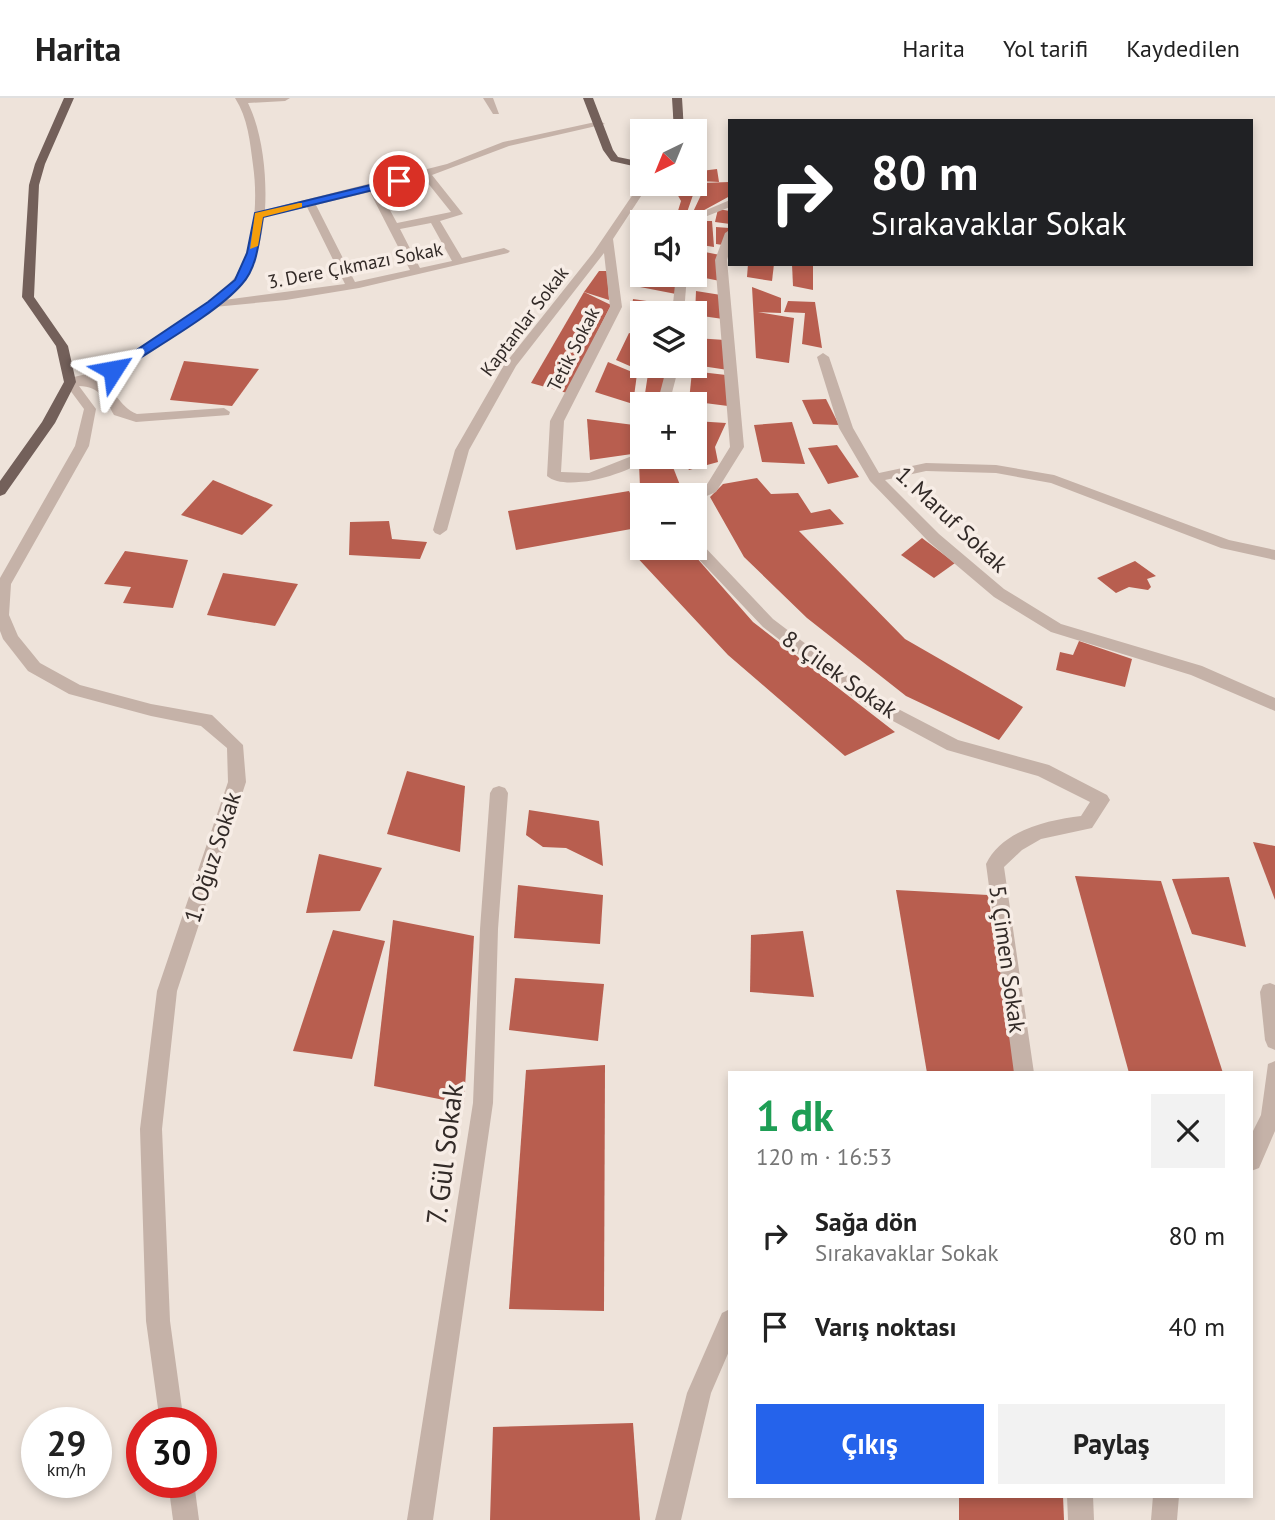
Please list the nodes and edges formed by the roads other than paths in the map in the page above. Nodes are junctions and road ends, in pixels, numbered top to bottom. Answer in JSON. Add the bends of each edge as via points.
{"nodes":[{"id":1,"x":69,"y":98,"type":"edge"},
{"id":2,"x":285,"y":98,"type":"edge"},
{"id":3,"x":488,"y":98,"type":"edge"},
{"id":4,"x":588,"y":98,"type":"edge"},
{"id":5,"x":677,"y":98,"type":"edge"},
{"id":6,"x":241,"y":99,"type":"edge"},
{"id":7,"x":496,"y":112,"type":"dead end"},
{"id":8,"x":678,"y":119,"type":"edge"},
{"id":9,"x":600,"y":124,"type":"junction"},
{"id":10,"x":630,"y":162,"type":"edge"},
{"id":11,"x":425,"y":173,"type":"junction"},
{"id":12,"x":373,"y":188,"type":"junction"},
{"id":13,"x":636,"y":196,"type":"edge"},
{"id":14,"x":310,"y":203,"type":"junction"},
{"id":15,"x":728,"y":204,"type":"edge"},
{"id":16,"x":707,"y":212,"type":"edge"},
{"id":17,"x":258,"y":215,"type":"junction"},
{"id":18,"x":434,"y":219,"type":"junction"},
{"id":19,"x":393,"y":227,"type":"junction"},
{"id":20,"x":728,"y":238,"type":"edge"},
{"id":21,"x":608,"y":239,"type":"junction"},
{"id":22,"x":504,"y":251,"type":"dead end"},
{"id":23,"x":459,"y":262,"type":"junction"},
{"id":24,"x":417,"y":273,"type":"junction"},
{"id":25,"x":351,"y":285,"type":"junction"},
{"id":26,"x":212,"y":304,"type":"junction"},
{"id":27,"x":823,"y":357,"type":"dead end"},
{"id":28,"x":70,"y":382,"type":"junction"},
{"id":29,"x":225,"y":412,"type":"dead end"},
{"id":30,"x":630,"y":462,"type":"edge"},
{"id":31,"x":875,"y":478,"type":"junction"},
{"id":32,"x":0,"y":491,"type":"edge"},
{"id":33,"x":707,"y":491,"type":"edge"},
{"id":34,"x":440,"y":530,"type":"dead end"},
{"id":35,"x":1275,"y":555,"type":"edge"},
{"id":36,"x":707,"y":559,"type":"edge"},
{"id":37,"x":1275,"y":705,"type":"edge"},
{"id":38,"x":499,"y":793,"type":"dead end"},
{"id":39,"x":1086,"y":823,"type":"joint"},
{"id":40,"x":1270,"y":992,"type":"dead end"},
{"id":41,"x":1275,"y":1040,"type":"edge"},
{"id":42,"x":1024,"y":1071,"type":"edge"},
{"id":43,"x":1275,"y":1071,"type":"edge"},
{"id":44,"x":1253,"y":1156,"type":"edge"},
{"id":45,"x":728,"y":1326,"type":"edge"},
{"id":46,"x":170,"y":1407,"type":"edge"},
{"id":47,"x":183,"y":1498,"type":"edge"},
{"id":48,"x":1080,"y":1498,"type":"edge"},
{"id":49,"x":1166,"y":1498,"type":"edge"},
{"id":50,"x":186,"y":1520,"type":"edge"},
{"id":51,"x":420,"y":1520,"type":"edge"},
{"id":52,"x":668,"y":1520,"type":"edge"},
{"id":53,"x":1081,"y":1520,"type":"edge"},
{"id":54,"x":1164,"y":1520,"type":"edge"}],
"edges":[{"from":1,"to":28,"type":"main road","via":[[34,185],[28,297],[62,346]]},
{"from":2,"to":6,"type":"street"},
{"from":3,"to":7,"type":"street"},
{"from":4,"to":9,"type":"main road"},
{"from":5,"to":8,"type":"main road"},
{"from":6,"to":17,"type":"street","via":[[259,172]]},
{"from":9,"to":10,"type":"main road","via":[[615,159]]},
{"from":9,"to":11,"type":"street","via":[[506,144]]},
{"from":11,"to":12,"type":"street"},
{"from":11,"to":18,"type":"street","via":[[458,214]]},
{"from":12,"to":14,"type":"street"},
{"from":12,"to":19,"type":"street"},
{"from":13,"to":21,"type":"street","name":"Kaptanlar Sokak"},
{"from":14,"to":17,"type":"street"},
{"from":14,"to":25,"type":"street"},
{"from":15,"to":16,"type":"street"},
{"from":17,"to":26,"type":"street","via":[[252,253],[239,281]]},
{"from":18,"to":19,"type":"street"},
{"from":18,"to":23,"type":"street"},
{"from":19,"to":24,"type":"street"},
{"from":20,"to":33,"type":"street","via":[[720,260],[737,447]]},
{"from":21,"to":30,"type":"street","name":"Tetik Sokak","via":[[616,307],[557,421],[554,476],[590,478]]},
{"from":21,"to":34,"type":"street","name":"Kaptanlar Sokak","via":[[510,365],[462,450]]},
{"from":22,"to":23,"type":"street","name":"3. Dere Çıkmazı Sokak"},
{"from":23,"to":24,"type":"street","name":"3. Dere Çıkmazı Sokak"},
{"from":24,"to":25,"type":"street","name":"3. Dere Çıkmazı Sokak"},
{"from":25,"to":26,"type":"street","name":"3. Dere Çıkmazı Sokak","via":[[267,301]]},
{"from":26,"to":28,"type":"street","via":[[113,370]]},
{"from":27,"to":31,"type":"street","name":"1. Maruf Sokak","via":[[846,428]]},
{"from":28,"to":29,"type":"street","via":[[95,382],[113,395],[119,412],[135,418]]},
{"from":28,"to":32,"type":"main road","via":[[48,423]]},
{"from":28,"to":46,"type":"street","name":"1. Oğuz Sokak","via":[[90,409],[82,446],[4,584],[1,615],[11,639],[34,667],[75,690],[206,720],[235,745],[237,782],[167,991],[151,1129],[158,1321]]},
{"from":31,"to":35,"type":"street","via":[[926,467],[996,469],[1054,479],[1226,544]]},
{"from":31,"to":37,"type":"street","name":"1. Maruf Sokak","via":[[934,538],[999,593],[1056,628],[1196,670]]},
{"from":36,"to":39,"type":"street","name":"8. Çilek Sokak","via":[[768,623],[871,702],[953,745],[1043,770],[1101,800]]},
{"from":38,"to":51,"type":"street","name":"7. Gül Sokak","via":[[483,1103]]},
{"from":39,"to":42,"type":"street","name":"5. Çimen Sokak","via":[[1055,827],[1017,841],[995,864]]},
{"from":40,"to":41,"type":"street"},
{"from":43,"to":44,"type":"street","via":[[1271,1116]]},
{"from":45,"to":52,"type":"street","via":[[699,1394]]},
{"from":47,"to":50,"type":"street"},
{"from":48,"to":53,"type":"street"},
{"from":49,"to":54,"type":"street"}]}
